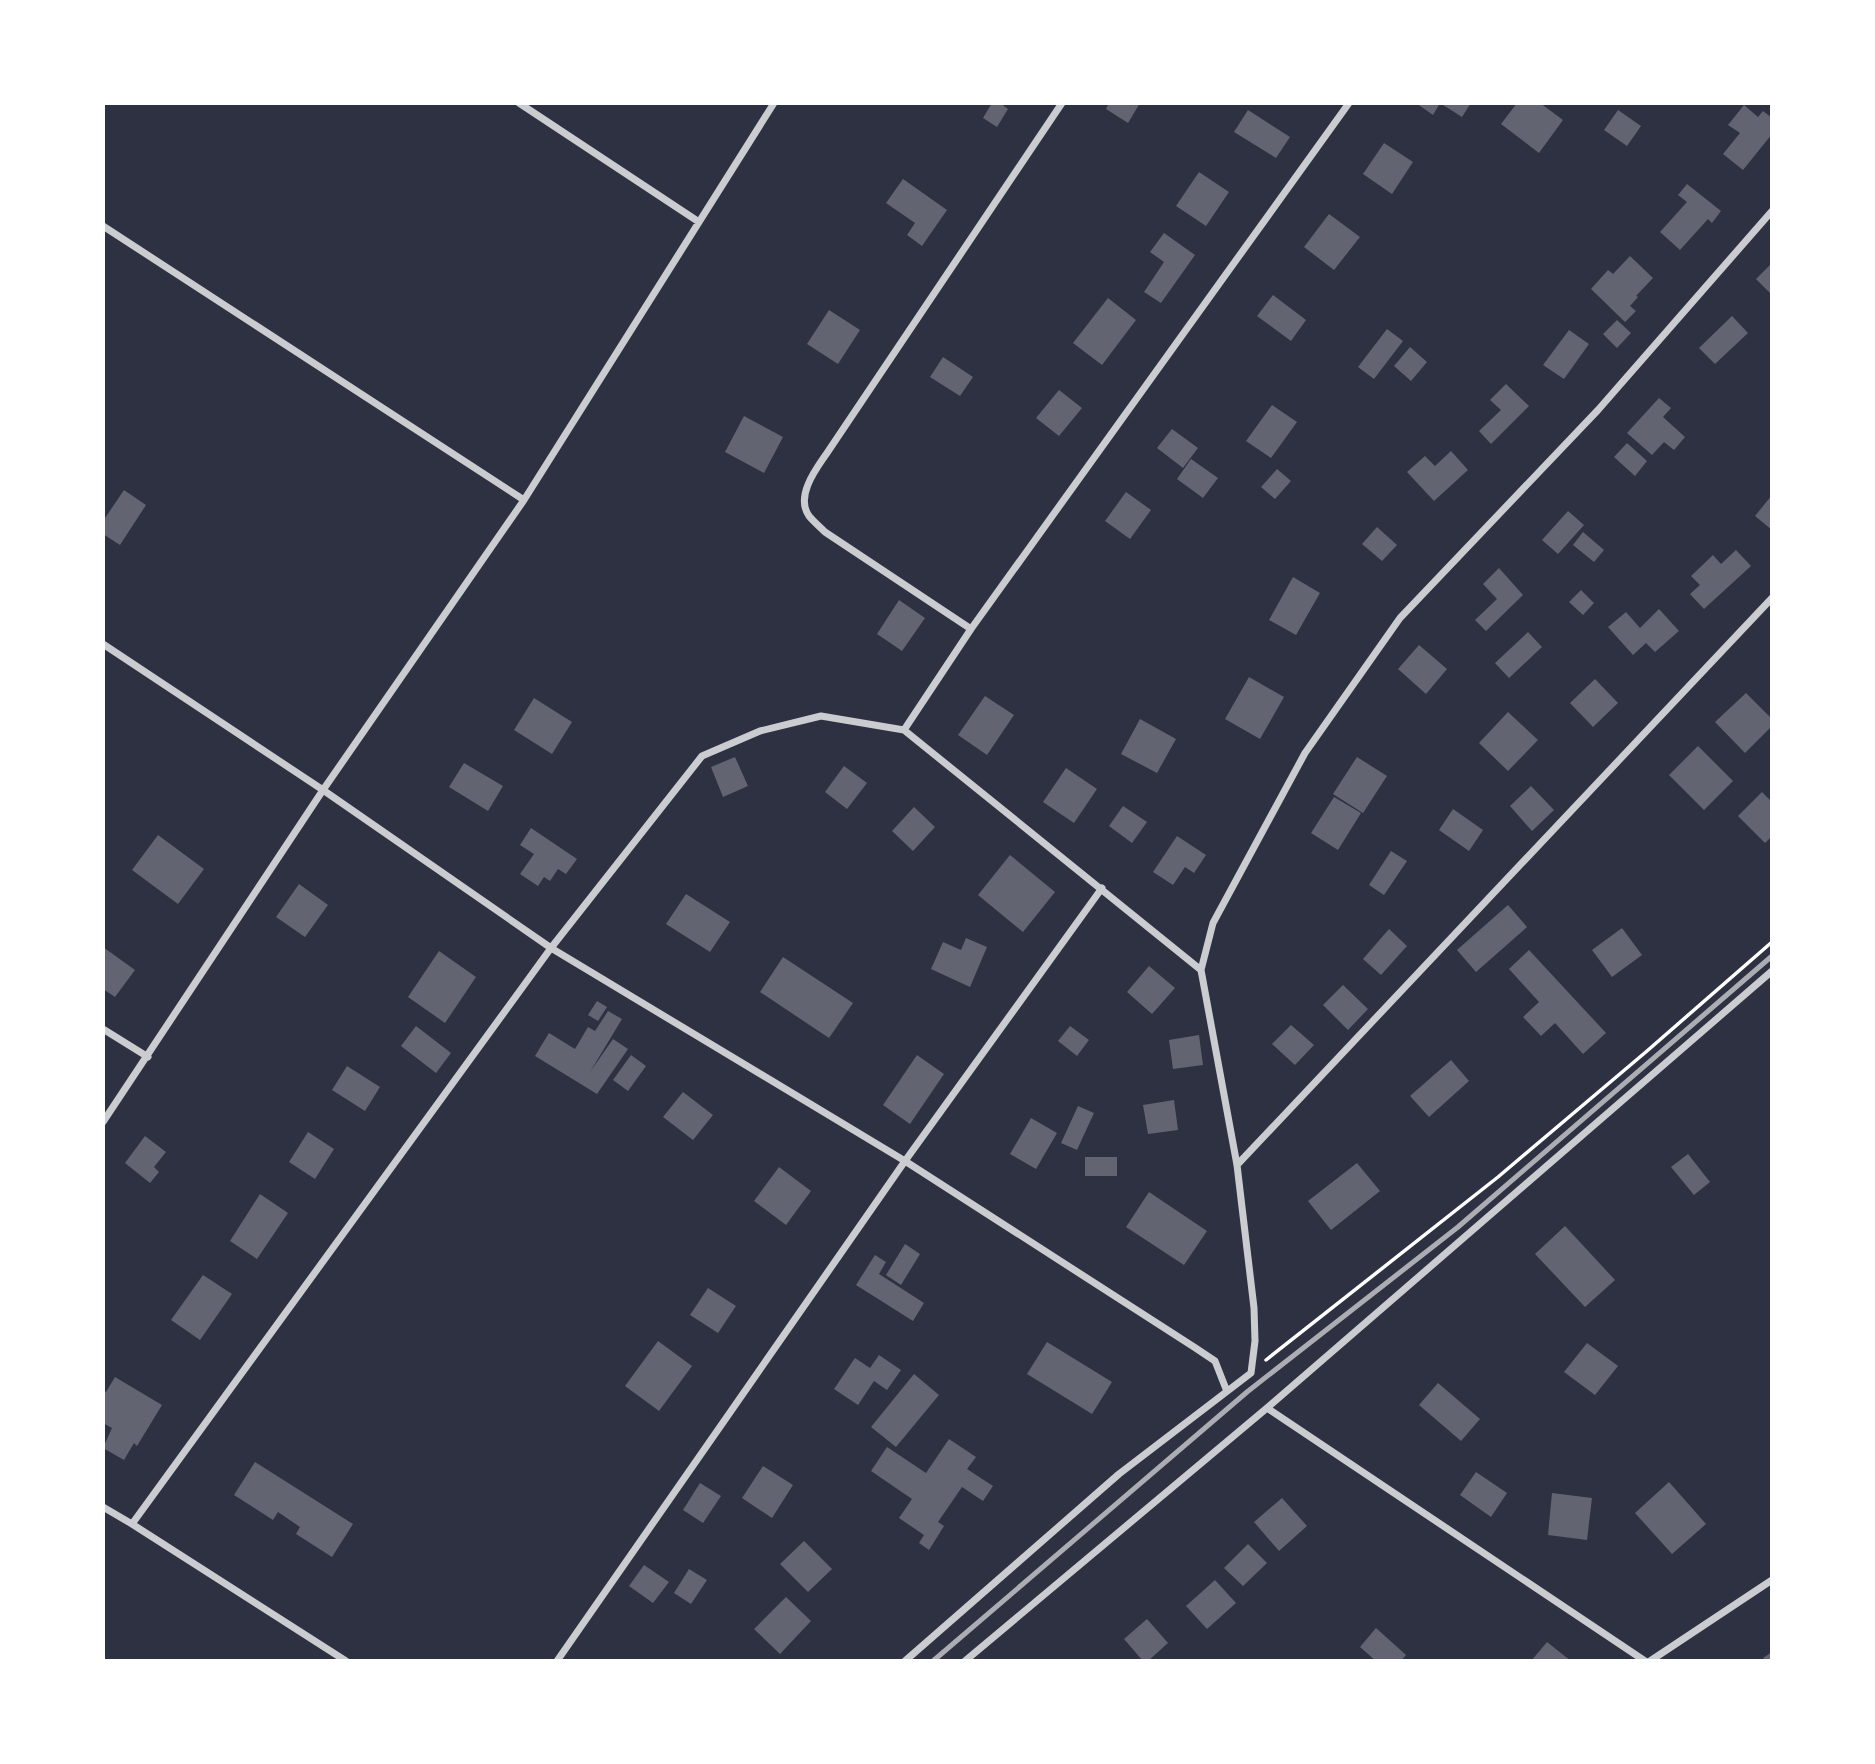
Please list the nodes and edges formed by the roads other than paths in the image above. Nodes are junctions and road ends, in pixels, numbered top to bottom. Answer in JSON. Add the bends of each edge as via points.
{"nodes":[{"id":1,"x":519,"y":103,"type":"edge"},
{"id":2,"x":774,"y":103,"type":"edge"},
{"id":3,"x":1062,"y":103,"type":"edge"},
{"id":4,"x":1349,"y":103,"type":"edge"},
{"id":5,"x":1772,"y":211,"type":"edge"},
{"id":6,"x":699,"y":222,"type":"junction"},
{"id":7,"x":103,"y":226,"type":"edge"},
{"id":8,"x":524,"y":500,"type":"junction"},
{"id":9,"x":1772,"y":598,"type":"edge"},
{"id":10,"x":971,"y":629,"type":"junction"},
{"id":11,"x":103,"y":644,"type":"edge"},
{"id":12,"x":904,"y":730,"type":"junction"},
{"id":13,"x":323,"y":790,"type":"junction"},
{"id":14,"x":1102,"y":888,"type":"junction"},
{"id":15,"x":551,"y":948,"type":"junction"},
{"id":16,"x":1201,"y":970,"type":"junction"},
{"id":17,"x":1772,"y":971,"type":"edge"},
{"id":18,"x":103,"y":1028,"type":"edge"},
{"id":19,"x":148,"y":1057,"type":"junction"},
{"id":20,"x":103,"y":1122,"type":"edge"},
{"id":21,"x":905,"y":1161,"type":"junction"},
{"id":22,"x":1237,"y":1164,"type":"junction"},
{"id":23,"x":1226,"y":1390,"type":"junction"},
{"id":24,"x":1267,"y":1408,"type":"junction"},
{"id":25,"x":103,"y":1507,"type":"edge"},
{"id":26,"x":132,"y":1524,"type":"junction"},
{"id":27,"x":1772,"y":1580,"type":"edge"},
{"id":28,"x":346,"y":1661,"type":"edge"},
{"id":29,"x":557,"y":1661,"type":"edge"},
{"id":30,"x":905,"y":1661,"type":"edge"},
{"id":31,"x":965,"y":1661,"type":"edge"},
{"id":32,"x":1645,"y":1661,"type":"edge"},
{"id":33,"x":1650,"y":1661,"type":"edge"}],
"edges":[{"from":1,"to":6,"type":"street"},
{"from":2,"to":6,"type":"street"},
{"from":3,"to":10,"type":"street","via":[[821,462],[805,497],[807,514],[825,531]]},
{"from":4,"to":10,"type":"street"},
{"from":5,"to":16,"type":"street","via":[[1598,410],[1400,618],[1305,753],[1213,923]]},
{"from":6,"to":8,"type":"street"},
{"from":7,"to":8,"type":"street"},
{"from":8,"to":13,"type":"street"},
{"from":9,"to":22,"type":"street"},
{"from":10,"to":12,"type":"street"},
{"from":11,"to":13,"type":"street"},
{"from":12,"to":14,"type":"street"},
{"from":12,"to":15,"type":"street","via":[[821,716],[760,731],[702,756]]},
{"from":13,"to":15,"type":"street"},
{"from":13,"to":19,"type":"street"},
{"from":14,"to":16,"type":"street"},
{"from":14,"to":21,"type":"street"},
{"from":15,"to":21,"type":"street"},
{"from":15,"to":26,"type":"street"},
{"from":16,"to":22,"type":"street"},
{"from":17,"to":24,"type":"street"},
{"from":18,"to":19,"type":"street"},
{"from":19,"to":20,"type":"street"},
{"from":21,"to":23,"type":"street","via":[[1215,1361]]},
{"from":21,"to":29,"type":"street"},
{"from":22,"to":23,"type":"street","via":[[1255,1341],[1251,1373]]},
{"from":23,"to":30,"type":"street","via":[[1119,1474]]},
{"from":24,"to":31,"type":"street"},
{"from":24,"to":32,"type":"street"},
{"from":25,"to":26,"type":"street"},
{"from":26,"to":28,"type":"street"},
{"from":27,"to":33,"type":"street"}]}
